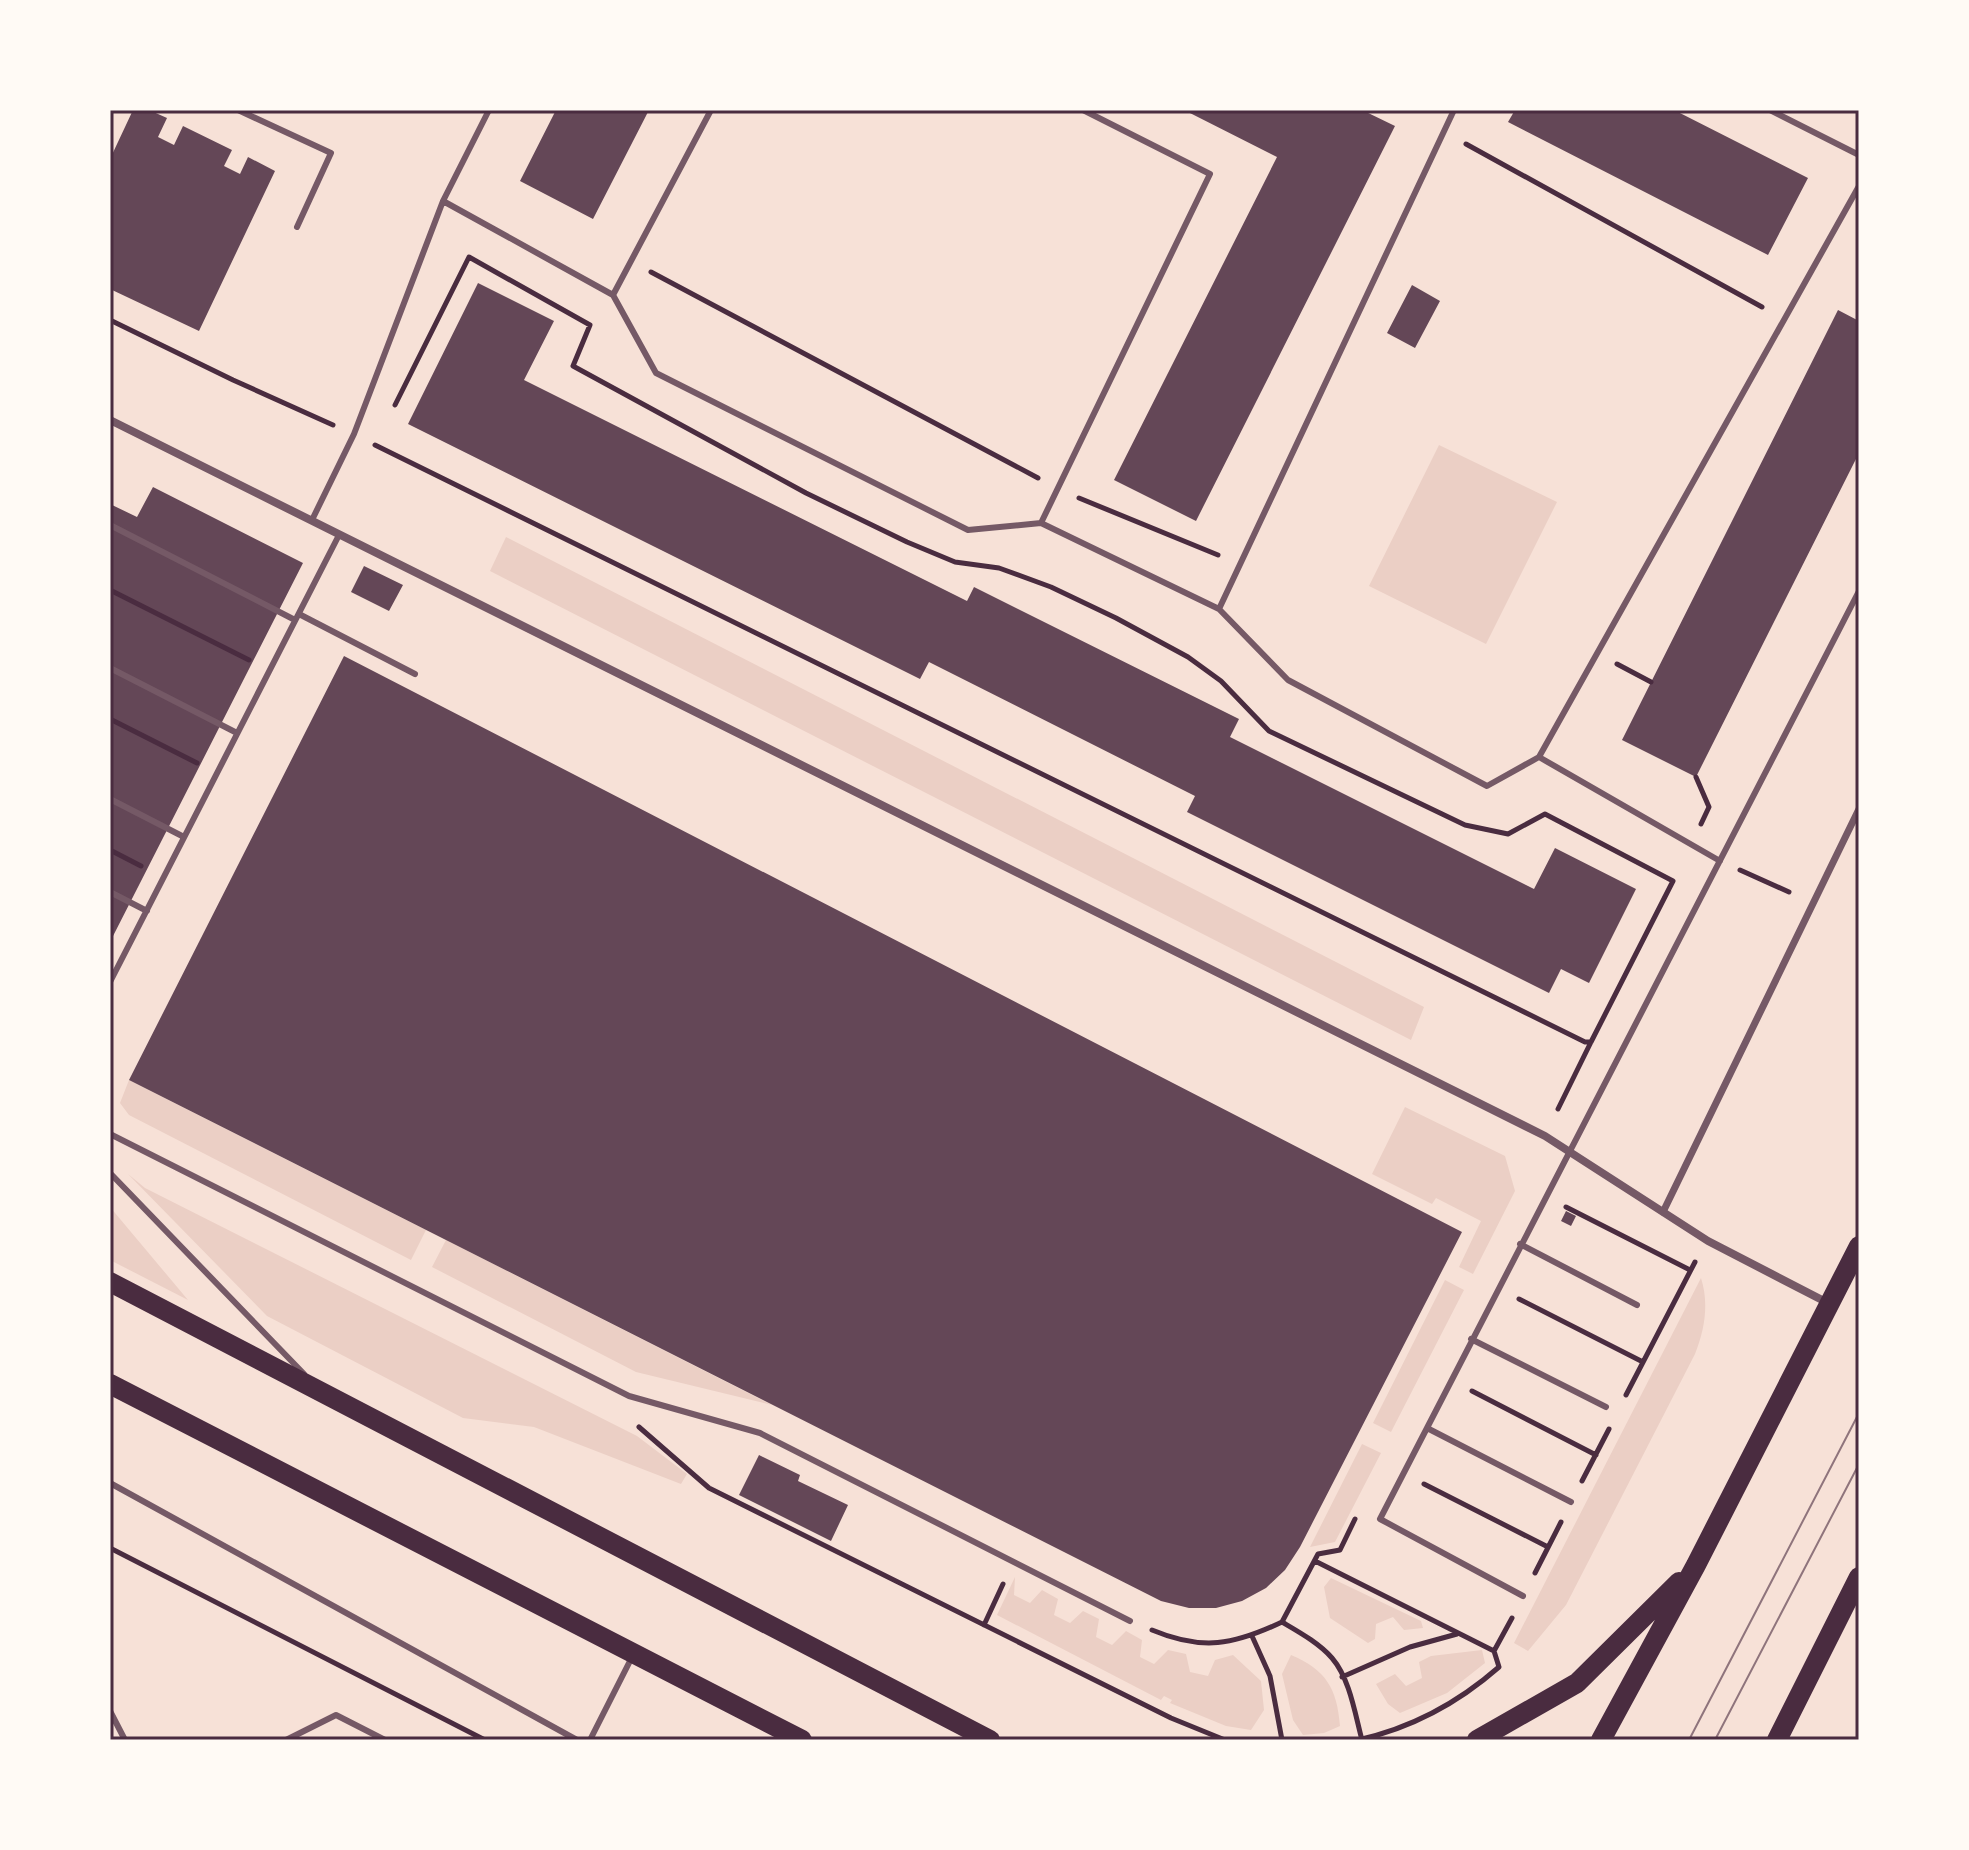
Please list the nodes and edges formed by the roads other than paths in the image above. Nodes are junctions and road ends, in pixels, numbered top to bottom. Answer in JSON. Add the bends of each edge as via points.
{"nodes":[{"id":1,"x":238,"y":110,"type":"edge"},
{"id":2,"x":489,"y":110,"type":"edge"},
{"id":3,"x":711,"y":110,"type":"edge"},
{"id":4,"x":1083,"y":110,"type":"edge"},
{"id":5,"x":1454,"y":110,"type":"edge"},
{"id":6,"x":1770,"y":110,"type":"edge"},
{"id":7,"x":1859,"y":155,"type":"edge"},
{"id":8,"x":1859,"y":186,"type":"edge"},
{"id":9,"x":443,"y":201,"type":"junction"},
{"id":10,"x":297,"y":227,"type":"dead end"},
{"id":11,"x":613,"y":295,"type":"junction"},
{"id":12,"x":110,"y":420,"type":"edge"},
{"id":13,"x":312,"y":520,"type":"junction"},
{"id":14,"x":1041,"y":523,"type":"junction"},
{"id":15,"x":110,"y":525,"type":"edge"},
{"id":16,"x":339,"y":535,"type":"junction"},
{"id":17,"x":1859,"y":591,"type":"edge"},
{"id":18,"x":1219,"y":609,"type":"junction"},
{"id":19,"x":297,"y":617,"type":"junction"},
{"id":20,"x":110,"y":668,"type":"edge"},
{"id":21,"x":415,"y":674,"type":"dead end"},
{"id":22,"x":237,"y":733,"type":"junction"},
{"id":23,"x":1539,"y":757,"type":"junction"},
{"id":24,"x":110,"y":799,"type":"edge"},
{"id":25,"x":1859,"y":809,"type":"edge"},
{"id":26,"x":184,"y":837,"type":"junction"},
{"id":27,"x":1720,"y":861,"type":"junction"},
{"id":28,"x":110,"y":892,"type":"edge"},
{"id":29,"x":147,"y":911,"type":"junction"},
{"id":30,"x":110,"y":982,"type":"edge"},
{"id":31,"x":110,"y":1134,"type":"edge"},
{"id":32,"x":1568,"y":1152,"type":"junction"},
{"id":33,"x":110,"y":1173,"type":"edge"},
{"id":34,"x":1663,"y":1212,"type":"junction"},
{"id":35,"x":1520,"y":1244,"type":"junction"},
{"id":36,"x":1859,"y":1246,"type":"edge"},
{"id":37,"x":110,"y":1282,"type":"edge"},
{"id":38,"x":1829,"y":1303,"type":"junction"},
{"id":39,"x":1637,"y":1305,"type":"dead end"},
{"id":40,"x":1471,"y":1339,"type":"junction"},
{"id":41,"x":110,"y":1384,"type":"edge"},
{"id":42,"x":320,"y":1391,"type":"junction"},
{"id":43,"x":1606,"y":1407,"type":"dead end"},
{"id":44,"x":1427,"y":1428,"type":"junction"},
{"id":45,"x":110,"y":1483,"type":"edge"},
{"id":46,"x":1571,"y":1502,"type":"dead end"},
{"id":47,"x":1696,"y":1565,"type":"junction"},
{"id":48,"x":1859,"y":1577,"type":"edge"},
{"id":49,"x":1523,"y":1596,"type":"dead end"},
{"id":50,"x":1130,"y":1621,"type":"road end"},
{"id":51,"x":634,"y":1654,"type":"junction"},
{"id":52,"x":110,"y":1711,"type":"edge"},
{"id":53,"x":125,"y":1740,"type":"edge"},
{"id":54,"x":286,"y":1740,"type":"edge"},
{"id":55,"x":385,"y":1740,"type":"edge"},
{"id":56,"x":577,"y":1740,"type":"edge"},
{"id":57,"x":590,"y":1740,"type":"edge"},
{"id":58,"x":802,"y":1740,"type":"edge"},
{"id":59,"x":990,"y":1740,"type":"edge"},
{"id":60,"x":1477,"y":1740,"type":"edge"},
{"id":61,"x":1601,"y":1740,"type":"edge"},
{"id":62,"x":1777,"y":1740,"type":"edge"}],
"edges":[{"from":1,"to":10,"type":"lane","via":[[331,153]]},
{"from":2,"to":9,"type":"lane"},
{"from":3,"to":11,"type":"lane"},
{"from":4,"to":14,"type":"lane","via":[[1210,174]]},
{"from":5,"to":18,"type":"lane"},
{"from":6,"to":7,"type":"lane"},
{"from":8,"to":23,"type":"lane"},
{"from":9,"to":11,"type":"lane"},
{"from":9,"to":13,"type":"lane","via":[[354,434]]},
{"from":11,"to":14,"type":"lane","via":[[656,373],[968,530]]},
{"from":12,"to":13,"type":"street"},
{"from":13,"to":16,"type":"street"},
{"from":14,"to":18,"type":"lane"},
{"from":15,"to":19,"type":"lane"},
{"from":16,"to":19,"type":"lane"},
{"from":16,"to":32,"type":"street"},
{"from":17,"to":27,"type":"lane"},
{"from":18,"to":23,"type":"lane","via":[[1288,680],[1487,786]]},
{"from":19,"to":21,"type":"lane"},
{"from":19,"to":22,"type":"lane"},
{"from":20,"to":22,"type":"lane"},
{"from":22,"to":26,"type":"lane"},
{"from":23,"to":27,"type":"lane"},
{"from":24,"to":26,"type":"lane"},
{"from":25,"to":34,"type":"street"},
{"from":26,"to":29,"type":"lane"},
{"from":27,"to":32,"type":"lane"},
{"from":28,"to":29,"type":"lane"},
{"from":29,"to":30,"type":"lane"},
{"from":31,"to":50,"type":"lane","via":[[629,1396],[760,1433]]},
{"from":32,"to":34,"type":"street"},
{"from":32,"to":35,"type":"lane"},
{"from":33,"to":42,"type":"lane"},
{"from":34,"to":38,"type":"street"},
{"from":35,"to":39,"type":"lane"},
{"from":35,"to":40,"type":"lane"},
{"from":36,"to":38,"type":"main road"},
{"from":37,"to":42,"type":"main road"},
{"from":38,"to":47,"type":"main road"},
{"from":40,"to":43,"type":"lane"},
{"from":40,"to":44,"type":"lane"},
{"from":41,"to":51,"type":"main road"},
{"from":42,"to":59,"type":"main road"},
{"from":44,"to":46,"type":"lane"},
{"from":44,"to":49,"type":"lane","via":[[1380,1519]]},
{"from":45,"to":56,"type":"lane"},
{"from":47,"to":60,"type":"main road","via":[[1577,1683]]},
{"from":47,"to":61,"type":"main road"},
{"from":48,"to":62,"type":"main road"},
{"from":51,"to":57,"type":"lane"},
{"from":51,"to":58,"type":"main road"},
{"from":52,"to":53,"type":"lane"},
{"from":54,"to":55,"type":"lane","via":[[336,1715]]}]}
